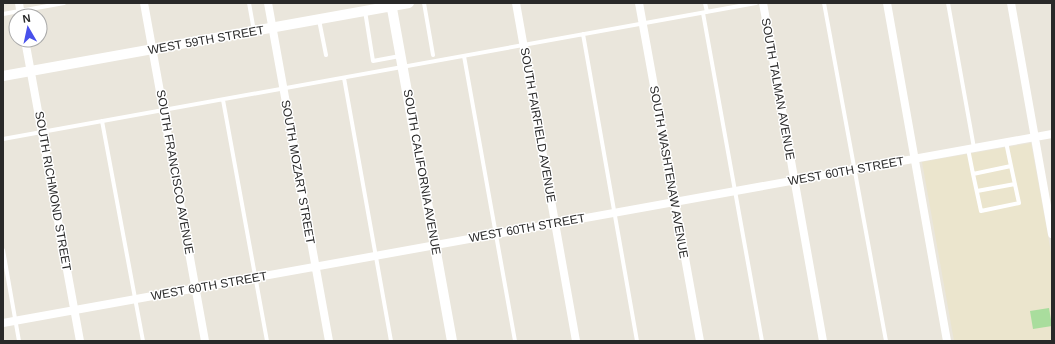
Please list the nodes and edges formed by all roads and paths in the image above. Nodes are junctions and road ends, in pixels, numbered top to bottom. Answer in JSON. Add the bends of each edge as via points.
{"nodes":[{"id":1,"x":64,"y":3,"type":"edge"},
{"id":2,"x":144,"y":3,"type":"edge"},
{"id":3,"x":249,"y":3,"type":"edge"},
{"id":4,"x":268,"y":3,"type":"edge"},
{"id":5,"x":409,"y":3,"type":"edge"},
{"id":6,"x":424,"y":3,"type":"edge"},
{"id":7,"x":516,"y":3,"type":"edge"},
{"id":8,"x":639,"y":3,"type":"edge"},
{"id":9,"x":706,"y":3,"type":"edge"},
{"id":10,"x":756,"y":3,"type":"edge"},
{"id":11,"x":763,"y":3,"type":"edge"},
{"id":12,"x":824,"y":3,"type":"edge"},
{"id":13,"x":887,"y":3,"type":"edge"},
{"id":14,"x":948,"y":3,"type":"edge"},
{"id":15,"x":1011,"y":3,"type":"edge"},
{"id":16,"x":392,"y":5,"type":"edge"},
{"id":17,"x":33,"y":8,"type":"edge"},
{"id":18,"x":365,"y":11,"type":"junction"},
{"id":19,"x":705,"y":12,"type":"junction"},
{"id":20,"x":319,"y":19,"type":"junction"},
{"id":21,"x":642,"y":24,"type":"junction"},
{"id":22,"x":272,"y":28,"type":"junction"},
{"id":23,"x":254,"y":31,"type":"junction"},
{"id":24,"x":583,"y":34,"type":"junction"},
{"id":25,"x":524,"y":45,"type":"junction"},
{"id":26,"x":27,"y":48,"type":"edge"},
{"id":27,"x":153,"y":49,"type":"junction"},
{"id":28,"x":326,"y":55,"type":"dead end"},
{"id":29,"x":401,"y":55,"type":"junction"},
{"id":30,"x":432,"y":55,"type":"dead end"},
{"id":31,"x":464,"y":56,"type":"junction"},
{"id":32,"x":403,"y":67,"type":"junction"},
{"id":33,"x":31,"y":71,"type":"junction"},
{"id":34,"x":3,"y":76,"type":"edge"},
{"id":35,"x":344,"y":78,"type":"junction"},
{"id":36,"x":284,"y":89,"type":"junction"},
{"id":37,"x":223,"y":100,"type":"junction"},
{"id":38,"x":164,"y":110,"type":"junction"},
{"id":39,"x":102,"y":121,"type":"junction"},
{"id":40,"x":42,"y":132,"type":"junction"},
{"id":41,"x":1052,"y":134,"type":"edge"},
{"id":42,"x":1035,"y":137,"type":"junction"},
{"id":43,"x":3,"y":139,"type":"edge"},
{"id":44,"x":1006,"y":142,"type":"junction"},
{"id":45,"x":971,"y":148,"type":"junction"},
{"id":46,"x":915,"y":158,"type":"junction"},
{"id":47,"x":1011,"y":166,"type":"junction"},
{"id":48,"x":854,"y":169,"type":"junction"},
{"id":49,"x":973,"y":174,"type":"junction"},
{"id":50,"x":794,"y":180,"type":"junction"},
{"id":51,"x":1015,"y":184,"type":"junction"},
{"id":52,"x":735,"y":191,"type":"junction"},
{"id":53,"x":977,"y":191,"type":"junction"},
{"id":54,"x":675,"y":202,"type":"junction"},
{"id":55,"x":614,"y":212,"type":"junction"},
{"id":56,"x":555,"y":223,"type":"junction"},
{"id":57,"x":496,"y":234,"type":"junction"},
{"id":58,"x":1052,"y":234,"type":"edge"},
{"id":59,"x":435,"y":245,"type":"junction"},
{"id":60,"x":3,"y":250,"type":"edge"},
{"id":61,"x":376,"y":256,"type":"junction"},
{"id":62,"x":315,"y":266,"type":"junction"},
{"id":63,"x":255,"y":277,"type":"junction"},
{"id":64,"x":196,"y":288,"type":"junction"},
{"id":65,"x":135,"y":299,"type":"junction"},
{"id":66,"x":74,"y":310,"type":"junction"},
{"id":67,"x":16,"y":320,"type":"junction"},
{"id":68,"x":3,"y":323,"type":"edge"},
{"id":69,"x":20,"y":341,"type":"edge"},
{"id":70,"x":80,"y":341,"type":"edge"},
{"id":71,"x":143,"y":341,"type":"edge"},
{"id":72,"x":205,"y":341,"type":"edge"},
{"id":73,"x":267,"y":341,"type":"edge"},
{"id":74,"x":329,"y":341,"type":"edge"},
{"id":75,"x":391,"y":341,"type":"edge"},
{"id":76,"x":452,"y":341,"type":"edge"},
{"id":77,"x":515,"y":341,"type":"edge"},
{"id":78,"x":576,"y":341,"type":"edge"},
{"id":79,"x":638,"y":341,"type":"edge"},
{"id":80,"x":700,"y":341,"type":"edge"},
{"id":81,"x":762,"y":341,"type":"edge"},
{"id":82,"x":823,"y":341,"type":"edge"},
{"id":83,"x":886,"y":341,"type":"edge"},
{"id":84,"x":947,"y":341,"type":"edge"}],
"edges":[{"from":1,"to":17,"type":"lane"},
{"from":2,"to":27,"type":"street","name":"SOUTH FRANCISCO AVENUE"},
{"from":3,"to":23,"type":"lane"},
{"from":4,"to":22,"type":"street","name":"SOUTH MOZART STREET"},
{"from":5,"to":16,"type":"street","name":"WEST 59TH STREET"},
{"from":6,"to":30,"type":"lane"},
{"from":7,"to":25,"type":"street","name":"SOUTH FAIRFIELD AVENUE"},
{"from":8,"to":21,"type":"street","name":"SOUTH WASHTENAW AVENUE"},
{"from":9,"to":19,"type":"lane"},
{"from":10,"to":19,"type":"lane"},
{"from":11,"to":50,"type":"street","name":"SOUTH TALMAN AVENUE"},
{"from":12,"to":48,"type":"lane"},
{"from":13,"to":46,"type":"street"},
{"from":14,"to":45,"type":"lane"},
{"from":15,"to":42,"type":"street"},
{"from":16,"to":18,"type":"street","name":"WEST 59TH STREET"},
{"from":16,"to":29,"type":"street","name":"SOUTH CALIFORNIA AVENUE"},
{"from":18,"to":20,"type":"street","name":"WEST 59TH STREET"},
{"from":18,"to":29,"type":"lane","via":[[373,61]]},
{"from":19,"to":21,"type":"lane"},
{"from":19,"to":52,"type":"lane"},
{"from":20,"to":22,"type":"street","name":"WEST 59TH STREET"},
{"from":20,"to":28,"type":"lane"},
{"from":21,"to":24,"type":"lane"},
{"from":21,"to":54,"type":"street","name":"SOUTH WASHTENAW AVENUE"},
{"from":22,"to":23,"type":"street","name":"WEST 59TH STREET"},
{"from":22,"to":36,"type":"street","name":"SOUTH MOZART STREET"},
{"from":23,"to":27,"type":"street","name":"WEST 59TH STREET"},
{"from":24,"to":25,"type":"lane"},
{"from":24,"to":55,"type":"lane"},
{"from":25,"to":31,"type":"lane"},
{"from":25,"to":56,"type":"street","name":"SOUTH FAIRFIELD AVENUE"},
{"from":26,"to":33,"type":"street","name":"SOUTH RICHMOND STREET"},
{"from":27,"to":33,"type":"street","name":"WEST 59TH STREET"},
{"from":27,"to":38,"type":"street","name":"SOUTH FRANCISCO AVENUE"},
{"from":29,"to":32,"type":"street","name":"SOUTH CALIFORNIA AVENUE"},
{"from":31,"to":32,"type":"lane"},
{"from":31,"to":57,"type":"lane"},
{"from":32,"to":35,"type":"lane"},
{"from":32,"to":59,"type":"street","name":"SOUTH CALIFORNIA AVENUE"},
{"from":33,"to":34,"type":"street","name":"WEST 59TH STREET"},
{"from":33,"to":40,"type":"street","name":"SOUTH RICHMOND STREET"},
{"from":35,"to":36,"type":"lane"},
{"from":35,"to":61,"type":"lane"},
{"from":36,"to":37,"type":"lane"},
{"from":36,"to":62,"type":"street","name":"SOUTH MOZART STREET"},
{"from":37,"to":38,"type":"lane"},
{"from":37,"to":63,"type":"lane"},
{"from":38,"to":39,"type":"lane"},
{"from":38,"to":64,"type":"street","name":"SOUTH FRANCISCO AVENUE"},
{"from":39,"to":40,"type":"lane"},
{"from":39,"to":65,"type":"lane"},
{"from":40,"to":43,"type":"lane"},
{"from":40,"to":66,"type":"street","name":"SOUTH RICHMOND STREET"},
{"from":41,"to":42,"type":"street","name":"WEST 60TH STREET"},
{"from":42,"to":44,"type":"street","name":"WEST 60TH STREET"},
{"from":42,"to":58,"type":"street"},
{"from":44,"to":45,"type":"street","name":"WEST 60TH STREET"},
{"from":44,"to":47,"type":"lane"},
{"from":45,"to":46,"type":"street","name":"WEST 60TH STREET"},
{"from":45,"to":49,"type":"lane"},
{"from":46,"to":48,"type":"street","name":"WEST 60TH STREET"},
{"from":46,"to":84,"type":"street"},
{"from":47,"to":49,"type":"lane"},
{"from":47,"to":51,"type":"lane"},
{"from":48,"to":50,"type":"street","name":"WEST 60TH STREET"},
{"from":48,"to":83,"type":"lane"},
{"from":49,"to":53,"type":"lane"},
{"from":50,"to":52,"type":"street","name":"WEST 60TH STREET"},
{"from":50,"to":82,"type":"street","name":"SOUTH TALMAN AVENUE"},
{"from":51,"to":53,"type":"lane"},
{"from":51,"to":53,"type":"lane","via":[[1019,203],[981,211]]},
{"from":52,"to":54,"type":"street","name":"WEST 60TH STREET"},
{"from":52,"to":81,"type":"lane"},
{"from":54,"to":55,"type":"street","name":"WEST 60TH STREET"},
{"from":54,"to":80,"type":"street","name":"SOUTH WASHTENAW AVENUE"},
{"from":55,"to":56,"type":"street","name":"WEST 60TH STREET"},
{"from":55,"to":79,"type":"lane"},
{"from":56,"to":57,"type":"street","name":"WEST 60TH STREET"},
{"from":56,"to":78,"type":"street","name":"SOUTH FAIRFIELD AVENUE"},
{"from":57,"to":59,"type":"street","name":"WEST 60TH STREET"},
{"from":57,"to":77,"type":"lane"},
{"from":59,"to":61,"type":"street","name":"WEST 60TH STREET"},
{"from":59,"to":76,"type":"street","name":"SOUTH CALIFORNIA AVENUE"},
{"from":60,"to":67,"type":"lane"},
{"from":61,"to":62,"type":"street","name":"WEST 60TH STREET"},
{"from":61,"to":75,"type":"lane"},
{"from":62,"to":63,"type":"street","name":"WEST 60TH STREET"},
{"from":62,"to":74,"type":"street","name":"SOUTH MOZART STREET"},
{"from":63,"to":64,"type":"street","name":"WEST 60TH STREET"},
{"from":63,"to":73,"type":"lane"},
{"from":64,"to":65,"type":"street","name":"WEST 60TH STREET"},
{"from":64,"to":72,"type":"street","name":"SOUTH FRANCISCO AVENUE"},
{"from":65,"to":66,"type":"street","name":"WEST 60TH STREET"},
{"from":65,"to":71,"type":"lane"},
{"from":66,"to":67,"type":"street","name":"WEST 60TH STREET"},
{"from":66,"to":70,"type":"street","name":"SOUTH RICHMOND STREET"},
{"from":67,"to":68,"type":"street","name":"WEST 60TH STREET"},
{"from":67,"to":69,"type":"lane"}]}
